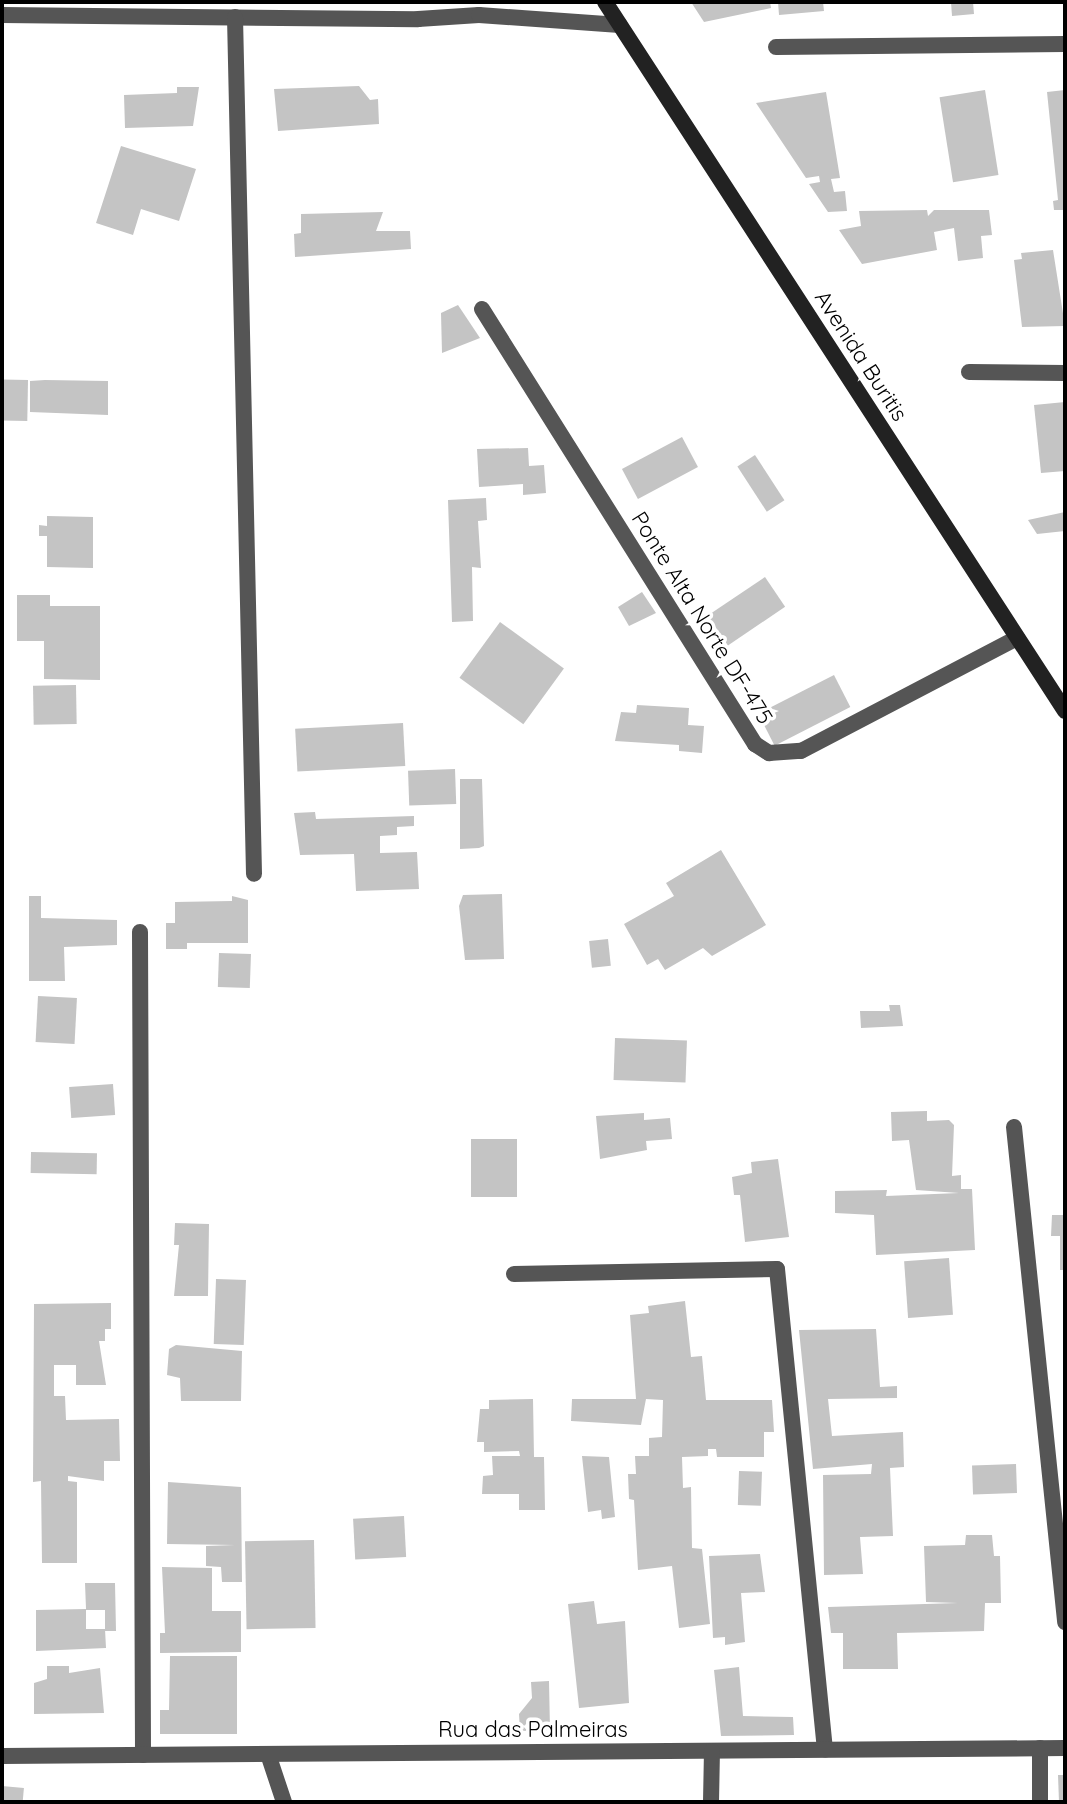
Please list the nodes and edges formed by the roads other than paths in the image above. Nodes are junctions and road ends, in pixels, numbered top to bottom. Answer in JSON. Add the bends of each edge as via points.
{"nodes":[{"id":1,"x":605,"y":2,"type":"edge"},
{"id":2,"x":482,"y":8,"type":"edge"},
{"id":3,"x":2,"y":15,"type":"edge"},
{"id":4,"x":235,"y":17,"type":"junction"},
{"id":5,"x":620,"y":25,"type":"junction"},
{"id":6,"x":1065,"y":44,"type":"edge"},
{"id":7,"x":776,"y":47,"type":"dead end"},
{"id":8,"x":482,"y":309,"type":"dead end"},
{"id":9,"x":969,"y":372,"type":"dead end"},
{"id":10,"x":1065,"y":373,"type":"edge"},
{"id":11,"x":1017,"y":638,"type":"junction"},
{"id":12,"x":1065,"y":711,"type":"edge"},
{"id":13,"x":254,"y":874,"type":"dead end"},
{"id":14,"x":140,"y":932,"type":"dead end"},
{"id":15,"x":1014,"y":1127,"type":"dead end"},
{"id":16,"x":514,"y":1274,"type":"dead end"},
{"id":17,"x":1065,"y":1622,"type":"edge"},
{"id":18,"x":1040,"y":1748,"type":"junction"},
{"id":19,"x":1065,"y":1748,"type":"edge"},
{"id":20,"x":825,"y":1750,"type":"junction"},
{"id":21,"x":712,"y":1751,"type":"junction"},
{"id":22,"x":268,"y":1754,"type":"junction"},
{"id":23,"x":143,"y":1755,"type":"junction"},
{"id":24,"x":2,"y":1756,"type":"edge"},
{"id":25,"x":284,"y":1802,"type":"edge"},
{"id":26,"x":711,"y":1802,"type":"edge"},
{"id":27,"x":1040,"y":1802,"type":"edge"}],
"edges":[{"from":1,"to":5,"type":"street","name":"Avenida Buritis"},
{"from":2,"to":4,"type":"street"},
{"from":2,"to":5,"type":"street"},
{"from":3,"to":4,"type":"street"},
{"from":4,"to":13,"type":"street"},
{"from":5,"to":11,"type":"street","name":"Avenida Buritis"},
{"from":6,"to":7,"type":"street"},
{"from":8,"to":11,"type":"street","name":"Ponte Alta Norte DF-475","via":[[755,744],[769,753],[801,751]]},
{"from":9,"to":10,"type":"street"},
{"from":11,"to":12,"type":"street","name":"Avenida Buritis"},
{"from":14,"to":23,"type":"street"},
{"from":15,"to":17,"type":"street"},
{"from":16,"to":20,"type":"street","via":[[777,1269]]},
{"from":18,"to":19,"type":"street","name":"Rua das Palmeiras"},
{"from":18,"to":20,"type":"street","name":"Rua das Palmeiras"},
{"from":18,"to":27,"type":"street"},
{"from":20,"to":21,"type":"street","name":"Rua das Palmeiras"},
{"from":21,"to":22,"type":"street","name":"Rua das Palmeiras"},
{"from":21,"to":26,"type":"street"},
{"from":22,"to":23,"type":"street","name":"Rua das Palmeiras"},
{"from":22,"to":25,"type":"street"},
{"from":23,"to":24,"type":"street","name":"Rua das Palmeiras"}]}
